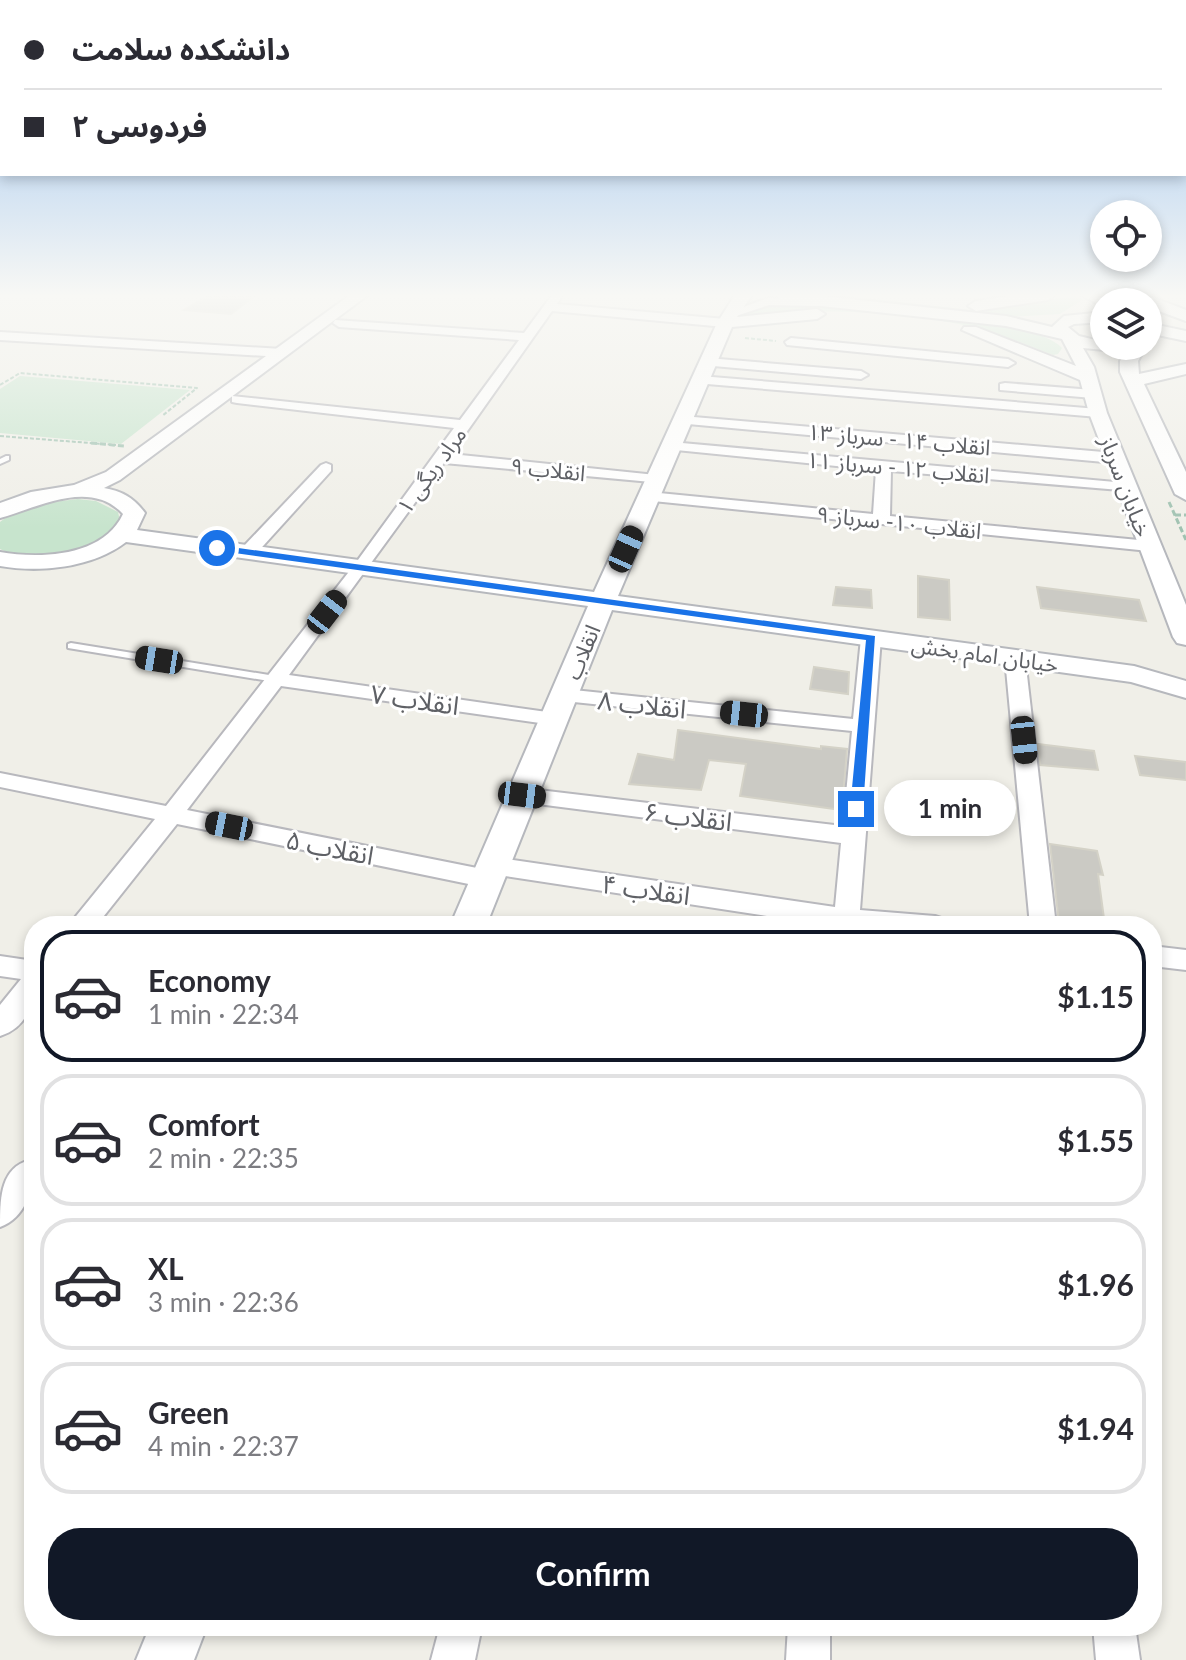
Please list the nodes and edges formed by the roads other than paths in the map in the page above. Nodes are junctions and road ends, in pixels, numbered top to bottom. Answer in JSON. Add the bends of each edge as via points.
{"nodes":[{"id":1,"x":255,"y":372,"type":"edge"},
{"id":2,"x":273,"y":372,"type":"edge"},
{"id":3,"x":501,"y":372,"type":"edge"},
{"id":4,"x":703,"y":372,"type":"edge"},
{"id":5,"x":711,"y":372,"type":"edge"},
{"id":6,"x":762,"y":372,"type":"edge"},
{"id":7,"x":1054,"y":372,"type":"edge"},
{"id":8,"x":1087,"y":372,"type":"edge"},
{"id":9,"x":1132,"y":372,"type":"edge"},
{"id":10,"x":1171,"y":372,"type":"edge"},
{"id":11,"x":861,"y":375,"type":"dead end"},
{"id":12,"x":1134,"y":381,"type":"junction"},
{"id":13,"x":1005,"y":387,"type":"dead end"},
{"id":14,"x":1093,"y":395,"type":"junction"},
{"id":15,"x":237,"y":399,"type":"junction"},
{"id":16,"x":682,"y":420,"type":"junction"},
{"id":17,"x":951,"y":422,"type":"junction"},
{"id":18,"x":464,"y":425,"type":"junction"},
{"id":19,"x":671,"y":446,"type":"junction"},
{"id":20,"x":440,"y":458,"type":"junction"},
{"id":21,"x":1115,"y":458,"type":"junction"},
{"id":22,"x":884,"y":466,"type":"junction"},
{"id":23,"x":326,"y":468,"type":"dead end"},
{"id":24,"x":954,"y":472,"type":"junction"},
{"id":25,"x":652,"y":488,"type":"junction"},
{"id":26,"x":1126,"y":488,"type":"junction"},
{"id":27,"x":77,"y":492,"type":"junction"},
{"id":28,"x":1186,"y":494,"type":"edge"},
{"id":29,"x":117,"y":497,"type":"junction"},
{"id":30,"x":0,"y":511,"type":"edge"},
{"id":31,"x":881,"y":520,"type":"junction"},
{"id":32,"x":122,"y":535,"type":"junction"},
{"id":33,"x":1149,"y":546,"type":"junction"},
{"id":34,"x":248,"y":552,"type":"junction"},
{"id":35,"x":0,"y":559,"type":"edge"},
{"id":36,"x":32,"y":563,"type":"junction"},
{"id":37,"x":361,"y":568,"type":"junction"},
{"id":38,"x":0,"y":577,"type":"edge"},
{"id":39,"x":603,"y":601,"type":"junction"},
{"id":40,"x":1186,"y":637,"type":"edge"},
{"id":41,"x":871,"y":638,"type":"junction"},
{"id":42,"x":71,"y":646,"type":"dead end"},
{"id":43,"x":1015,"y":658,"type":"junction"},
{"id":44,"x":1186,"y":671,"type":"edge"},
{"id":45,"x":1134,"y":674,"type":"junction"},
{"id":46,"x":275,"y":679,"type":"junction"},
{"id":47,"x":1186,"y":690,"type":"edge"},
{"id":48,"x":559,"y":707,"type":"junction"},
{"id":49,"x":863,"y":726,"type":"junction"},
{"id":50,"x":0,"y":780,"type":"edge"},
{"id":51,"x":522,"y":795,"type":"junction"},
{"id":52,"x":171,"y":815,"type":"junction"},
{"id":53,"x":854,"y":836,"type":"junction"},
{"id":54,"x":490,"y":872,"type":"junction"},
{"id":55,"x":89,"y":916,"type":"edge"},
{"id":56,"x":472,"y":916,"type":"edge"},
{"id":57,"x":804,"y":916,"type":"edge"},
{"id":58,"x":847,"y":916,"type":"edge"},
{"id":59,"x":1042,"y":916,"type":"edge"},
{"id":60,"x":1162,"y":957,"type":"edge"},
{"id":61,"x":1186,"y":960,"type":"edge"},
{"id":62,"x":0,"y":966,"type":"edge"},
{"id":63,"x":24,"y":970,"type":"edge"},
{"id":64,"x":24,"y":995,"type":"edge"},
{"id":65,"x":0,"y":1025,"type":"edge"},
{"id":66,"x":19,"y":1174,"type":"edge"},
{"id":67,"x":0,"y":1212,"type":"edge"},
{"id":68,"x":175,"y":1636,"type":"edge"},
{"id":69,"x":459,"y":1636,"type":"edge"},
{"id":70,"x":809,"y":1636,"type":"edge"},
{"id":71,"x":1115,"y":1636,"type":"edge"},
{"id":72,"x":165,"y":1660,"type":"edge"},
{"id":73,"x":453,"y":1660,"type":"edge"},
{"id":74,"x":808,"y":1660,"type":"edge"},
{"id":75,"x":1118,"y":1660,"type":"edge"}],
"edges":[{"from":1,"to":27,"type":"main road","via":[[113,476]]},
{"from":2,"to":15,"type":"main road"},
{"from":3,"to":18,"type":"street","name":"مراد ریگی ۱"},
{"from":4,"to":16,"type":"main road","name":"انقلاب"},
{"from":5,"to":17,"type":"street"},
{"from":6,"to":11,"type":"street"},
{"from":7,"to":14,"type":"main road"},
{"from":8,"to":14,"type":"main road","name":"خیابان سرباز"},
{"from":9,"to":12,"type":"main road"},
{"from":10,"to":12,"type":"main road"},
{"from":12,"to":28,"type":"main road"},
{"from":13,"to":14,"type":"street"},
{"from":14,"to":17,"type":"street"},
{"from":14,"to":21,"type":"main road","name":"خیابان سرباز"},
{"from":15,"to":18,"type":"street"},
{"from":15,"to":29,"type":"main road","via":[[131,477]]},
{"from":16,"to":17,"type":"street","name":"انقلاب ۱۴ - سرباز ۱۳"},
{"from":16,"to":19,"type":"main road","name":"انقلاب"},
{"from":17,"to":21,"type":"street","name":"انقلاب ۱۴ - سرباز ۱۳"},
{"from":17,"to":24,"type":"street"},
{"from":18,"to":20,"type":"street","name":"مراد ریگی ۱"},
{"from":19,"to":22,"type":"street","name":"انقلاب ۱۲ - سرباز ۱۱"},
{"from":19,"to":25,"type":"main road","name":"انقلاب"},
{"from":20,"to":25,"type":"street","name":"انقلاب ۹"},
{"from":20,"to":37,"type":"street","name":"مراد ریگی ۱"},
{"from":21,"to":26,"type":"main road","name":"خیابان سرباز"},
{"from":22,"to":24,"type":"street","name":"انقلاب ۱۲ - سرباز ۱۱"},
{"from":22,"to":31,"type":"street"},
{"from":23,"to":34,"type":"street"},
{"from":24,"to":26,"type":"street","name":"انقلاب ۱۲ - سرباز ۱۱"},
{"from":25,"to":31,"type":"street","name":"انقلاب ۱۰- سرباز ۹"},
{"from":25,"to":39,"type":"main road","name":"انقلاب"},
{"from":26,"to":33,"type":"main road","name":"خیابان سرباز"},
{"from":27,"to":29,"type":"main road"},
{"from":27,"to":30,"type":"main road","via":[[30,499]]},
{"from":29,"to":32,"type":"main road","via":[[134,513]]},
{"from":31,"to":33,"type":"street","name":"انقلاب ۱۰- سرباز ۹"},
{"from":32,"to":34,"type":"main road","name":"خیابان امام بخش"},
{"from":32,"to":36,"type":"main road","via":[[84,554]]},
{"from":33,"to":40,"type":"main road","name":"خیابان سرباز"},
{"from":34,"to":37,"type":"main road","name":"خیابان امام بخش"},
{"from":35,"to":36,"type":"main road"},
{"from":36,"to":38,"type":"main road"},
{"from":37,"to":39,"type":"main road","name":"خیابان امام بخش"},
{"from":37,"to":46,"type":"street","name":"مراد ریگی ۱"},
{"from":39,"to":41,"type":"main road","name":"خیابان امام بخش"},
{"from":39,"to":48,"type":"main road","name":"انقلاب"},
{"from":41,"to":43,"type":"main road","name":"خیابان امام بخش"},
{"from":41,"to":49,"type":"street"},
{"from":42,"to":46,"type":"lane"},
{"from":43,"to":45,"type":"main road","name":"خیابان امام بخش"},
{"from":43,"to":59,"type":"street"},
{"from":44,"to":45,"type":"main road"},
{"from":45,"to":47,"type":"main road"},
{"from":46,"to":48,"type":"street","name":"انقلاب ۷"},
{"from":46,"to":52,"type":"street","name":"مراد ریگی ۱"},
{"from":48,"to":49,"type":"street","name":"انقلاب ۸"},
{"from":48,"to":51,"type":"main road","name":"انقلاب"},
{"from":49,"to":53,"type":"street"},
{"from":50,"to":52,"type":"street","name":"انقلاب ۵"},
{"from":51,"to":53,"type":"street","name":"انقلاب ۶"},
{"from":51,"to":54,"type":"main road","name":"انقلاب"},
{"from":52,"to":54,"type":"street","name":"انقلاب ۵"},
{"from":52,"to":55,"type":"street","name":"مراد ریگی ۱"},
{"from":53,"to":58,"type":"street"},
{"from":54,"to":56,"type":"main road","name":"انقلاب"},
{"from":54,"to":57,"type":"street","name":"انقلاب ۴"},
{"from":60,"to":61,"type":"street"},
{"from":62,"to":63,"type":"street"},
{"from":64,"to":65,"type":"street"},
{"from":66,"to":67,"type":"street"},
{"from":68,"to":72,"type":"main road"},
{"from":69,"to":73,"type":"street"},
{"from":70,"to":74,"type":"street"},
{"from":71,"to":75,"type":"street"}]}
